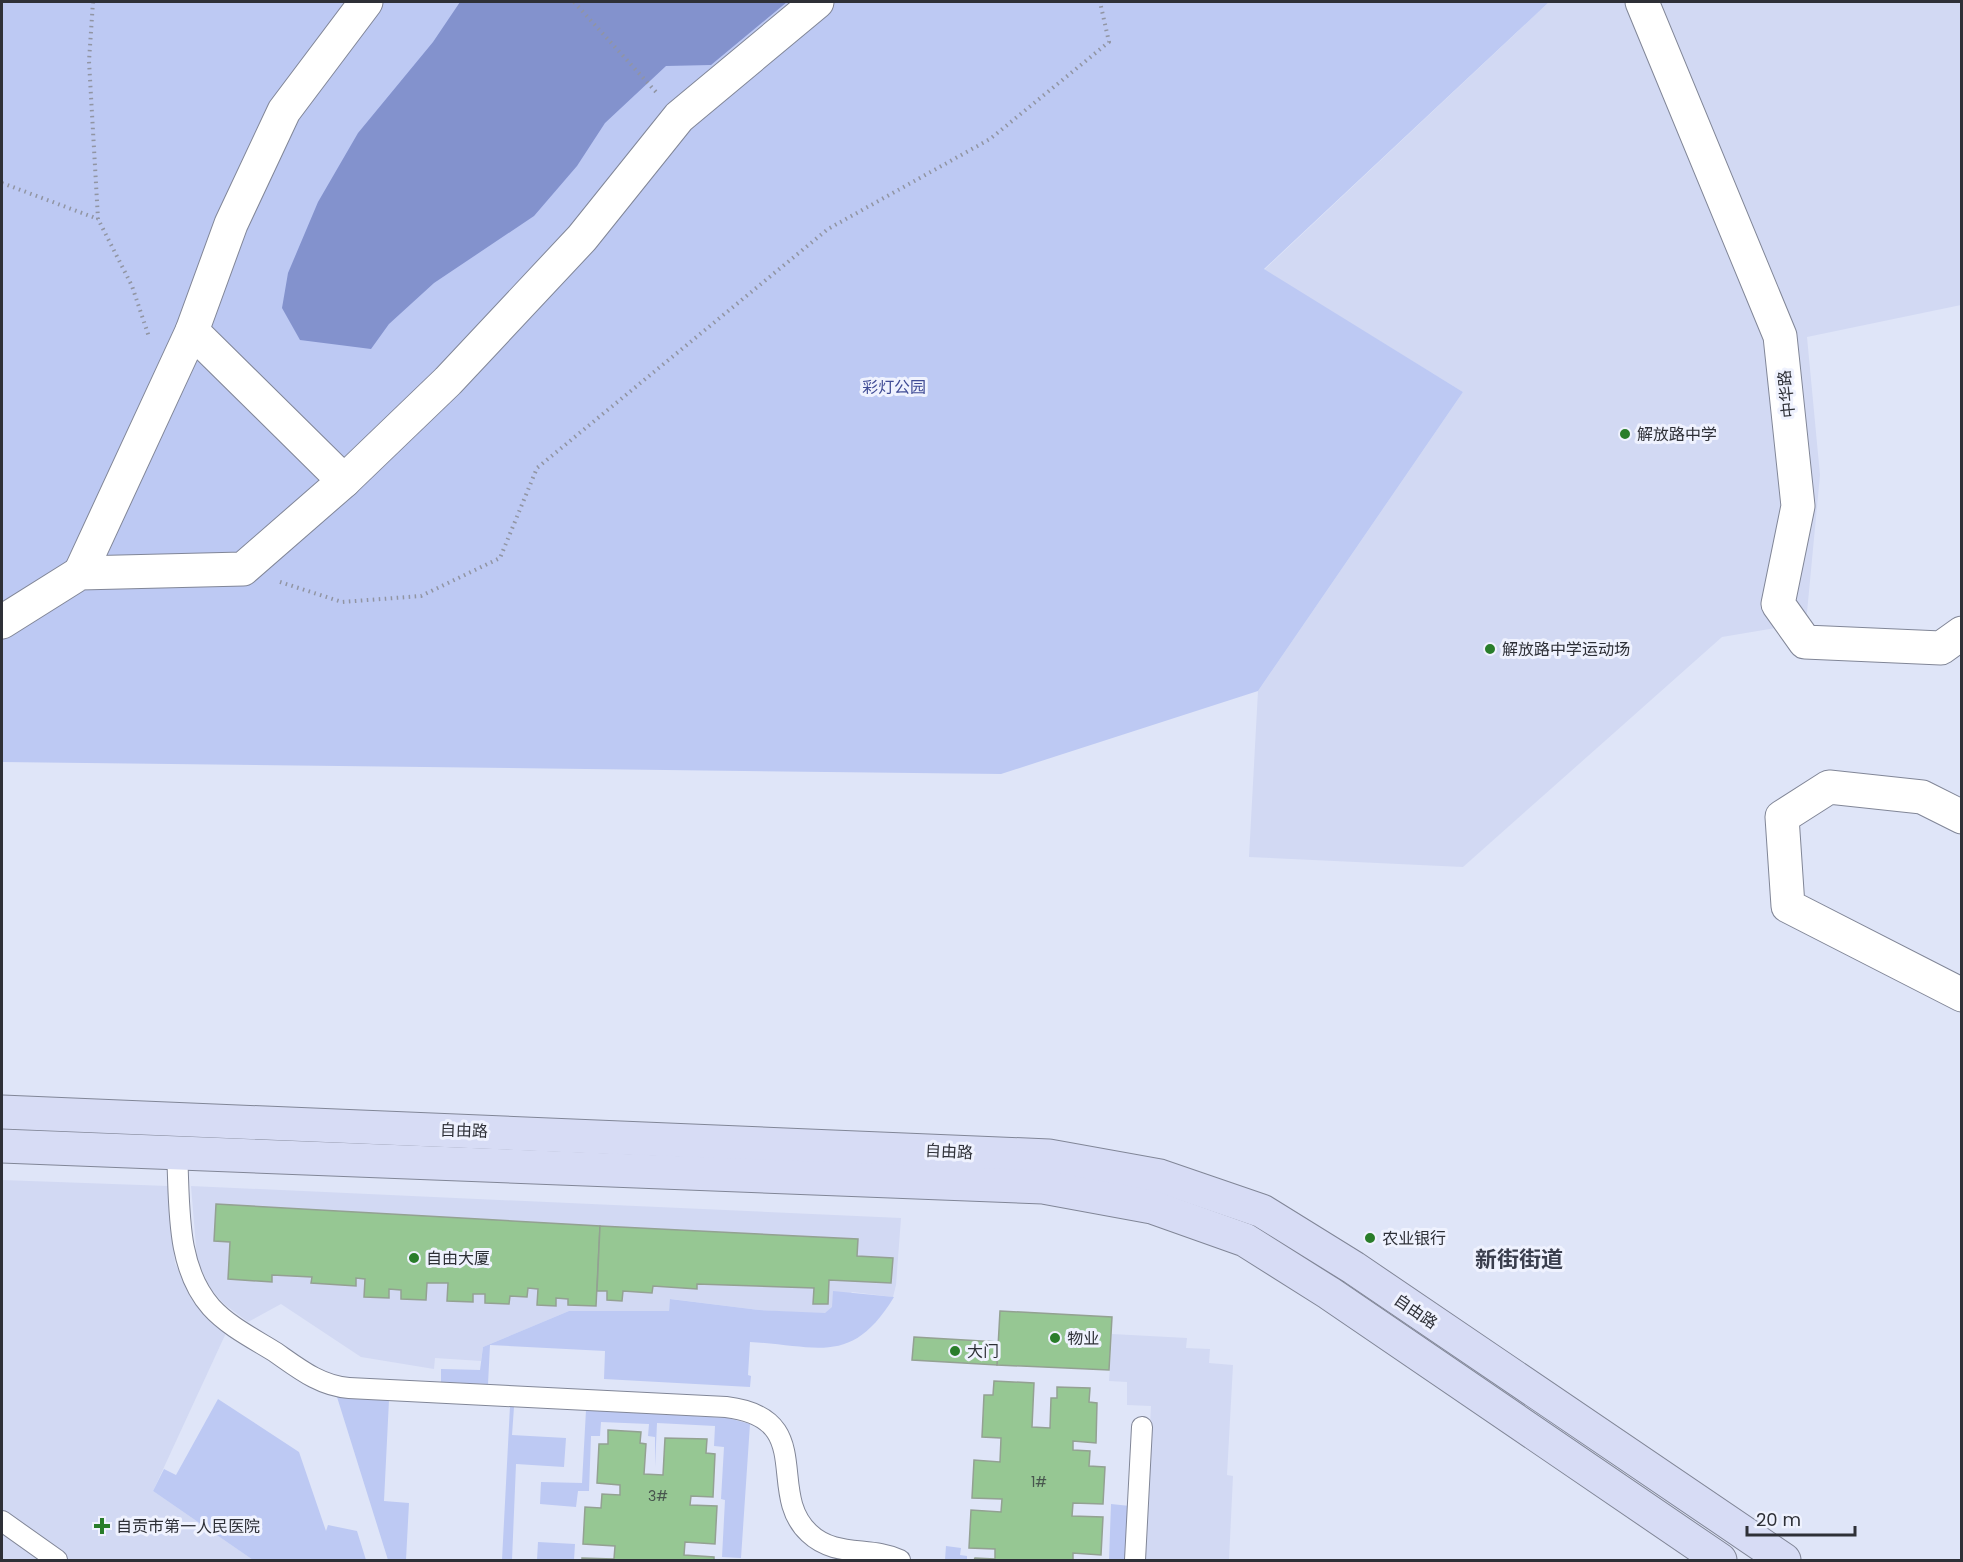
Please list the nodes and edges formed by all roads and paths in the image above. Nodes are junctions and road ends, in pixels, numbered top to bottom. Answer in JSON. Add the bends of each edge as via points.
{"nodes":[{"id":1,"x":93,"y":2,"type":"edge"},
{"id":2,"x":366,"y":2,"type":"edge"},
{"id":3,"x":574,"y":2,"type":"edge"},
{"id":4,"x":817,"y":2,"type":"edge"},
{"id":5,"x":1100,"y":2,"type":"edge"},
{"id":6,"x":1641,"y":2,"type":"edge"},
{"id":7,"x":679,"y":117,"type":"junction"},
{"id":8,"x":2,"y":183,"type":"edge"},
{"id":9,"x":98,"y":219,"type":"junction"},
{"id":10,"x":192,"y":331,"type":"junction"},
{"id":11,"x":166,"y":387,"type":"junction"},
{"id":12,"x":344,"y":482,"type":"junction"},
{"id":13,"x":243,"y":569,"type":"junction"},
{"id":14,"x":80,"y":573,"type":"junction"},
{"id":15,"x":2,"y":622,"type":"edge"},
{"id":16,"x":1955,"y":647,"type":"edge"},
{"id":17,"x":1962,"y":816,"type":"edge"},
{"id":18,"x":1962,"y":995,"type":"edge"},
{"id":19,"x":2,"y":1112,"type":"edge"},
{"id":20,"x":2,"y":1146,"type":"edge"},
{"id":21,"x":177,"y":1153,"type":"junction"},
{"id":22,"x":1142,"y":1427,"type":"dead end"},
{"id":23,"x":2,"y":1521,"type":"edge"},
{"id":24,"x":57,"y":1560,"type":"edge"},
{"id":25,"x":900,"y":1560,"type":"edge"},
{"id":26,"x":1135,"y":1560,"type":"edge"},
{"id":27,"x":1720,"y":1560,"type":"edge"},
{"id":28,"x":1784,"y":1560,"type":"edge"}],
"edges":[{"from":1,"to":9,"type":"path","via":[[89,61]]},
{"from":2,"to":10,"type":"street","via":[[284,111],[231,224]]},
{"from":3,"to":7,"type":"path"},
{"from":4,"to":7,"type":"street"},
{"from":5,"to":13,"type":"path","via":[[1108,42],[990,139],[828,229],[537,468],[500,558],[421,597],[342,602]]},
{"from":6,"to":16,"type":"street","name":"中华路","via":[[1780,336],[1798,506],[1778,604],[1805,642]]},
{"from":7,"to":12,"type":"street","via":[[582,238],[448,381]]},
{"from":8,"to":9,"type":"path"},
{"from":9,"to":11,"type":"path","via":[[132,286]]},
{"from":10,"to":11,"type":"street"},
{"from":10,"to":12,"type":"street"},
{"from":11,"to":14,"type":"street"},
{"from":12,"to":13,"type":"street"},
{"from":13,"to":14,"type":"street"},
{"from":14,"to":15,"type":"street"},
{"from":17,"to":18,"type":"street","via":[[1922,796],[1829,787],[1782,818],[1788,906]]},
{"from":19,"to":28,"type":"main road","name":"自由路","via":[[1049,1156],[1160,1176],[1262,1211],[1354,1268]]},
{"from":20,"to":21,"type":"main road","name":"自由路"},
{"from":21,"to":25,"type":"lane","via":[[184,1253],[200,1292],[228,1321],[319,1381],[349,1388],[736,1408],[764,1420],[780,1438],[787,1458],[791,1506],[810,1535],[833,1547],[876,1552]]},
{"from":21,"to":27,"type":"main road","name":"自由路","via":[[1043,1187],[1152,1207],[1245,1240]]},
{"from":22,"to":26,"type":"lane"},
{"from":23,"to":24,"type":"lane"}]}
